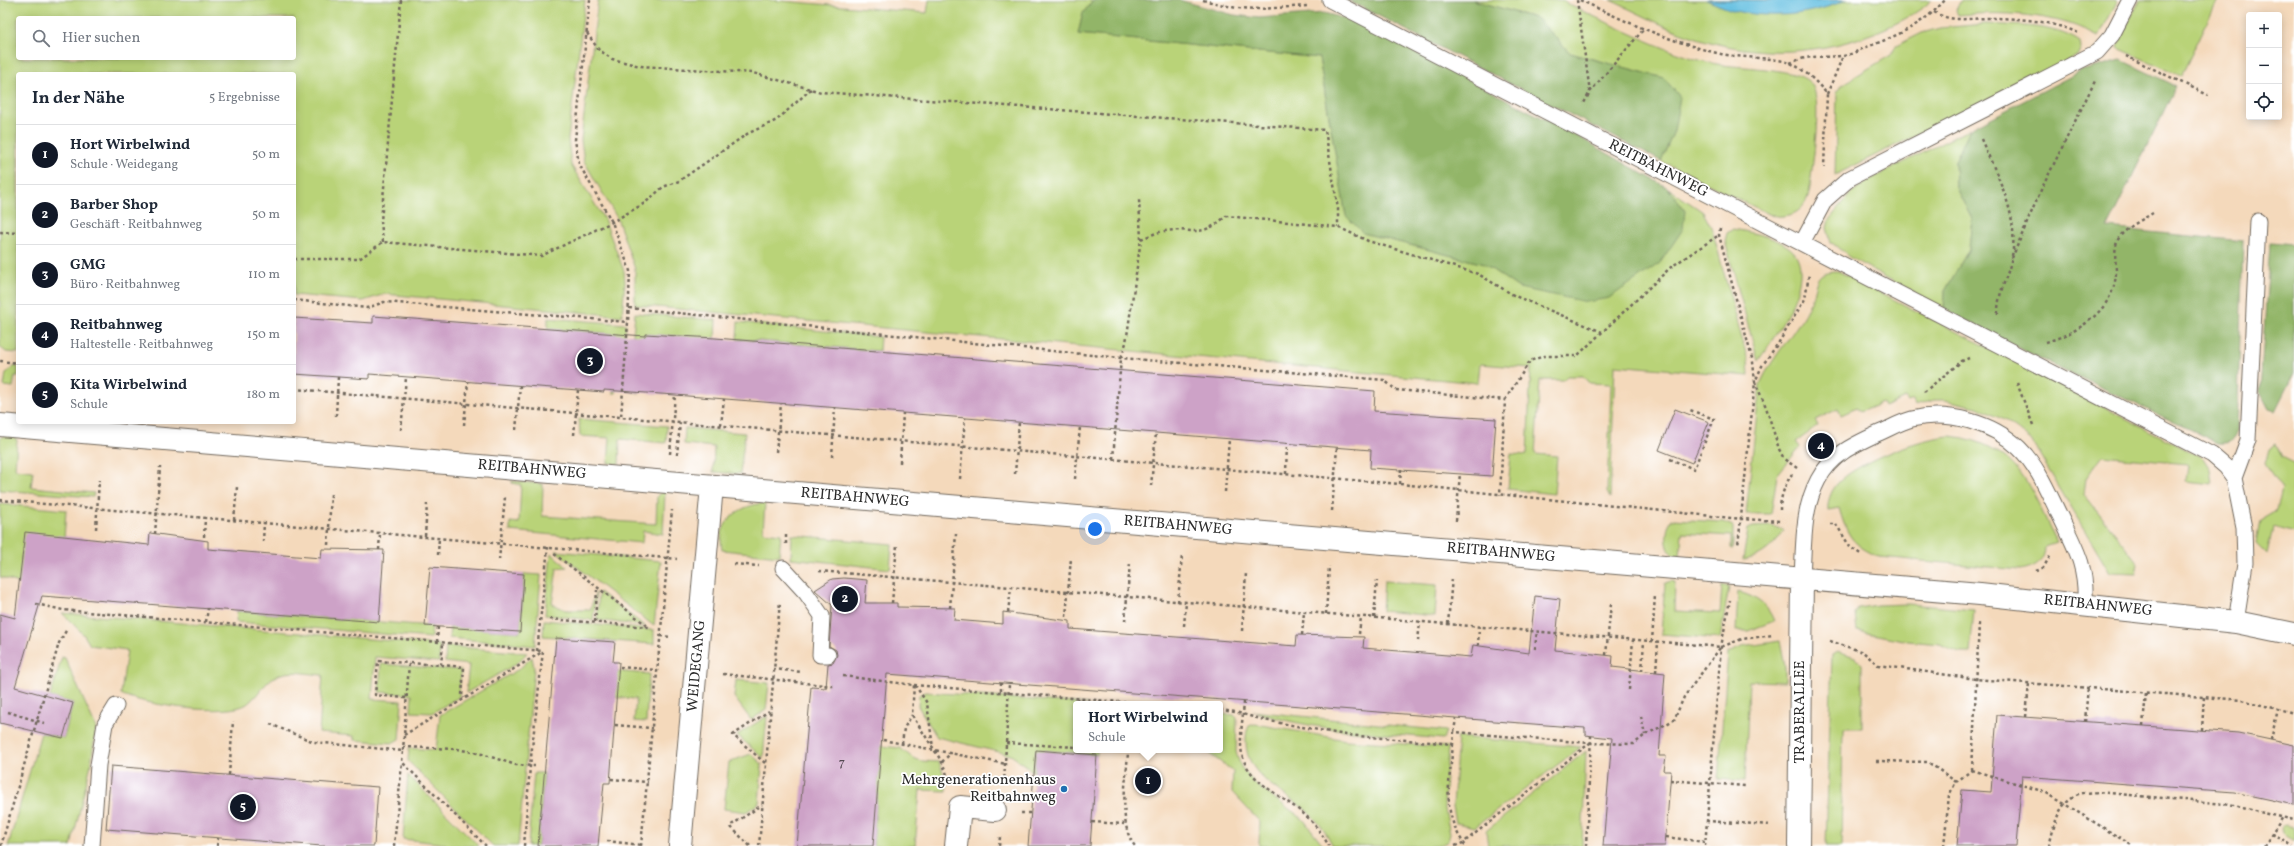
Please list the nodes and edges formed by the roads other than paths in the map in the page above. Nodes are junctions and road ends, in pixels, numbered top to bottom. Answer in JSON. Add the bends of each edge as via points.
{"nodes":[{"id":1,"x":1330,"y":0,"type":"edge"},
{"id":2,"x":2130,"y":0,"type":"edge"},
{"id":3,"x":2258,"y":221,"type":"dead end"},
{"id":4,"x":1802,"y":243,"type":"junction"},
{"id":5,"x":0,"y":425,"type":"edge"},
{"id":6,"x":2234,"y":478,"type":"junction"},
{"id":7,"x":712,"y":486,"type":"junction"},
{"id":8,"x":784,"y":568,"type":"road end"},
{"id":9,"x":1802,"y":578,"type":"junction"},
{"id":10,"x":2085,"y":604,"type":"junction"},
{"id":11,"x":2236,"y":622,"type":"junction"},
{"id":12,"x":2294,"y":634,"type":"edge"},
{"id":13,"x":826,"y":646,"type":"dead end"},
{"id":14,"x":116,"y":706,"type":"dead end"},
{"id":15,"x":995,"y":810,"type":"dead end"},
{"id":16,"x":1799,"y":836,"type":"edge"},
{"id":17,"x":92,"y":846,"type":"edge"},
{"id":18,"x":680,"y":846,"type":"edge"},
{"id":19,"x":956,"y":846,"type":"edge"}],
"edges":[{"from":1,"to":4,"type":"lane","name":"REITBAHNWEG"},
{"from":2,"to":4,"type":"lane","via":[[2104,46],[2082,62],[1850,178],[1825,200]]},
{"from":3,"to":6,"type":"lane","via":[[2248,440]]},
{"from":4,"to":6,"type":"lane","name":"REITBAHNWEG","via":[[2212,455]]},
{"from":5,"to":7,"type":"street","name":"REITBAHNWEG"},
{"from":6,"to":11,"type":"lane","name":"REITBAHNWEG","via":[[2242,514],[2244,549]]},
{"from":7,"to":9,"type":"street","name":"REITBAHNWEG"},
{"from":7,"to":18,"type":"street","name":"WEIDEGANG"},
{"from":8,"to":13,"type":"lane","via":[[806,593],[826,623]]},
{"from":9,"to":10,"type":"street","name":"REITBAHNWEG"},
{"from":9,"to":10,"type":"lane","via":[[1805,523],[1810,500],[1825,468],[1834,458],[1852,446],[1913,419],[1931,417],[1970,421],[2004,437],[2020,449],[2046,489],[2081,559],[2086,582]]},
{"from":9,"to":16,"type":"street","name":"TRABERALLEE"},
{"from":10,"to":11,"type":"street","name":"REITBAHNWEG"},
{"from":11,"to":12,"type":"street","name":"REITBAHNWEG"},
{"from":14,"to":17,"type":"lane","via":[[105,724],[98,765]]},
{"from":15,"to":19,"type":"street","via":[[960,807]]}]}
